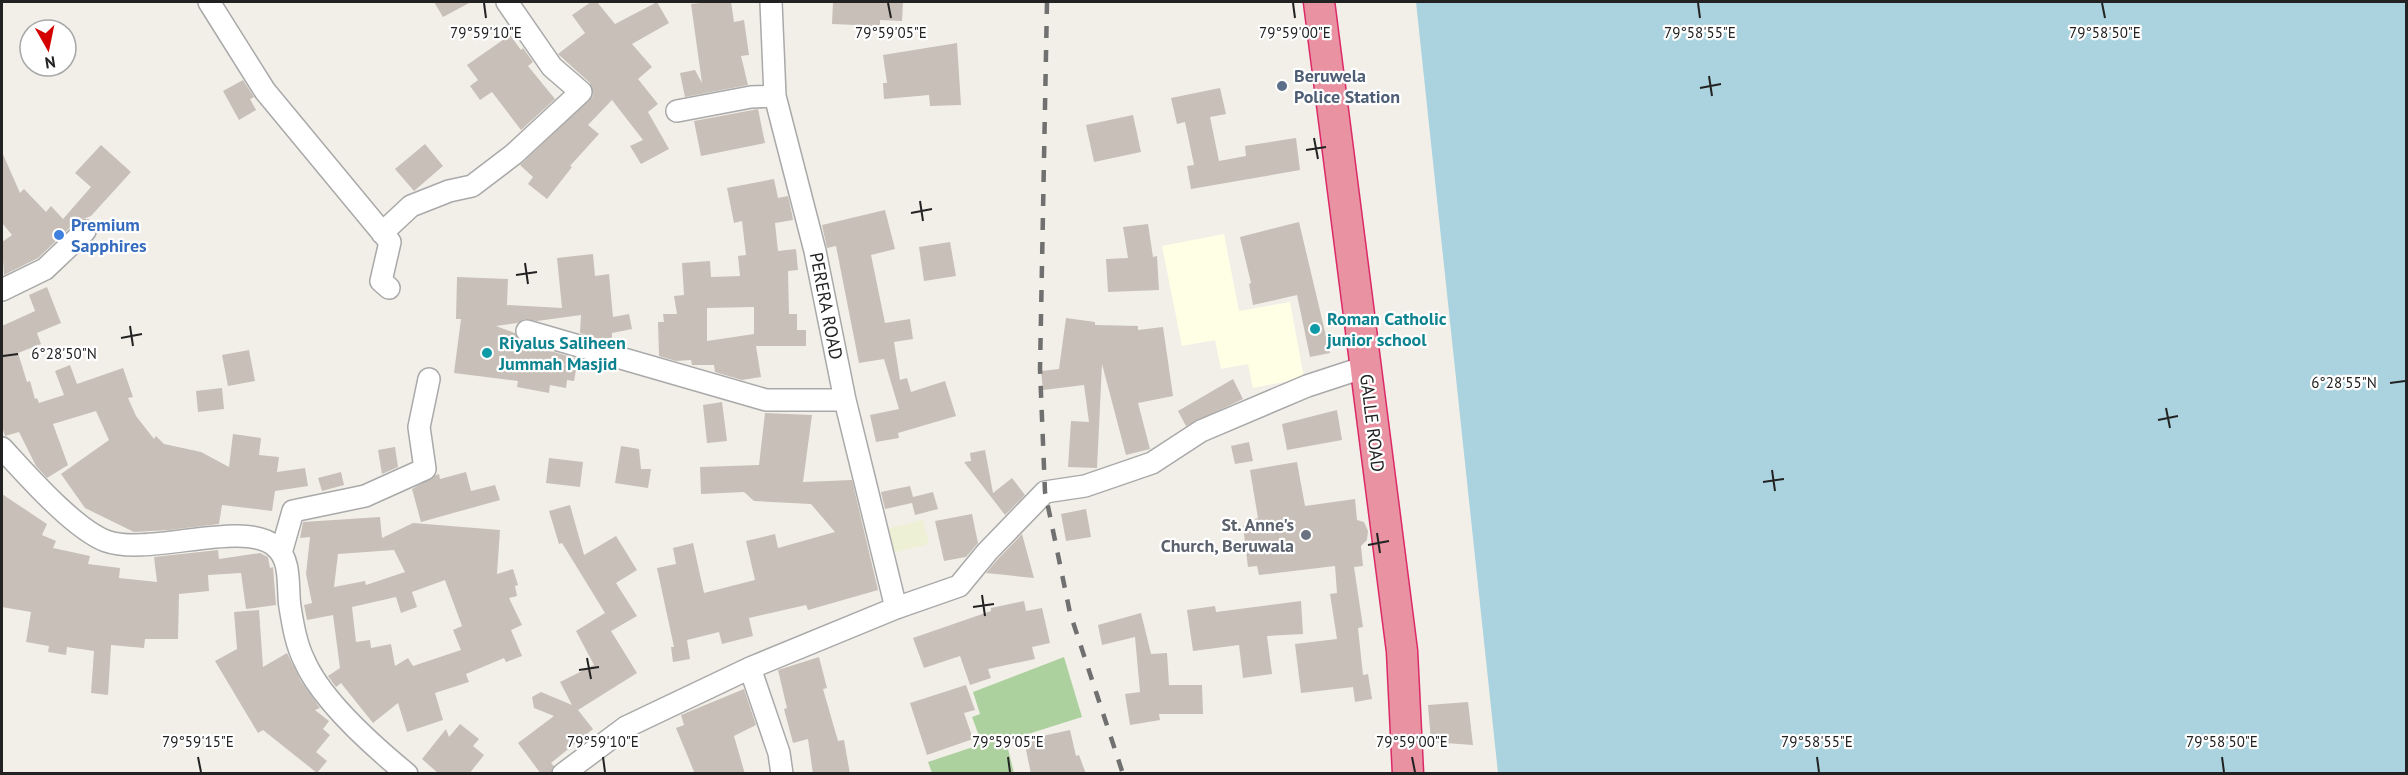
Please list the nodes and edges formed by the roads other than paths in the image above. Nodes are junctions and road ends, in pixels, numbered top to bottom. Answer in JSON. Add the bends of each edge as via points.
{"nodes":[{"id":1,"x":208,"y":2,"type":"edge"},
{"id":2,"x":507,"y":2,"type":"edge"},
{"id":3,"x":771,"y":2,"type":"edge"},
{"id":4,"x":1319,"y":2,"type":"edge"},
{"id":5,"x":775,"y":96,"type":"junction"},
{"id":6,"x":677,"y":111,"type":"dead end"},
{"id":7,"x":85,"y":231,"type":"dead end"},
{"id":8,"x":382,"y":233,"type":"junction"},
{"id":9,"x":389,"y":288,"type":"dead end"},
{"id":10,"x":2,"y":290,"type":"edge"},
{"id":11,"x":527,"y":331,"type":"dead end"},
{"id":12,"x":1365,"y":366,"type":"junction"},
{"id":13,"x":429,"y":379,"type":"dead end"},
{"id":14,"x":845,"y":400,"type":"junction"},
{"id":15,"x":2,"y":448,"type":"edge"},
{"id":16,"x":280,"y":553,"type":"junction"},
{"id":17,"x":896,"y":608,"type":"junction"},
{"id":18,"x":750,"y":668,"type":"junction"},
{"id":19,"x":406,"y":774,"type":"edge"},
{"id":20,"x":563,"y":774,"type":"edge"},
{"id":21,"x":782,"y":774,"type":"edge"},
{"id":22,"x":1408,"y":774,"type":"edge"}],
"edges":[{"from":1,"to":8,"type":"street","via":[[265,91]]},
{"from":2,"to":8,"type":"street","via":[[552,67],[580,92],[514,154],[472,186],[444,186],[411,206]]},
{"from":3,"to":5,"type":"street","name":"PERERA ROAD"},
{"from":4,"to":12,"type":"highway","name":"GALLE ROAD"},
{"from":5,"to":6,"type":"street"},
{"from":5,"to":14,"type":"street","name":"PERERA ROAD","via":[[816,251]]},
{"from":7,"to":10,"type":"street","via":[[45,269]]},
{"from":8,"to":9,"type":"street","via":[[390,242],[381,281]]},
{"from":11,"to":14,"type":"street","via":[[766,400]]},
{"from":12,"to":17,"type":"street","via":[[1201,431],[1152,463],[1085,486],[1045,492],[959,585]]},
{"from":12,"to":22,"type":"highway","name":"GALLE ROAD","via":[[1402,651]]},
{"from":13,"to":16,"type":"street","via":[[419,427],[425,469],[364,496],[293,511]]},
{"from":14,"to":17,"type":"street","name":"PERERA ROAD"},
{"from":15,"to":16,"type":"street","via":[[82,526],[108,542],[138,546],[240,537],[268,541]]},
{"from":16,"to":19,"type":"street","via":[[287,573],[292,620],[308,669],[360,732]]},
{"from":17,"to":18,"type":"street"},
{"from":18,"to":20,"type":"street","via":[[626,727]]},
{"from":18,"to":21,"type":"street","via":[[779,753]]}]}
